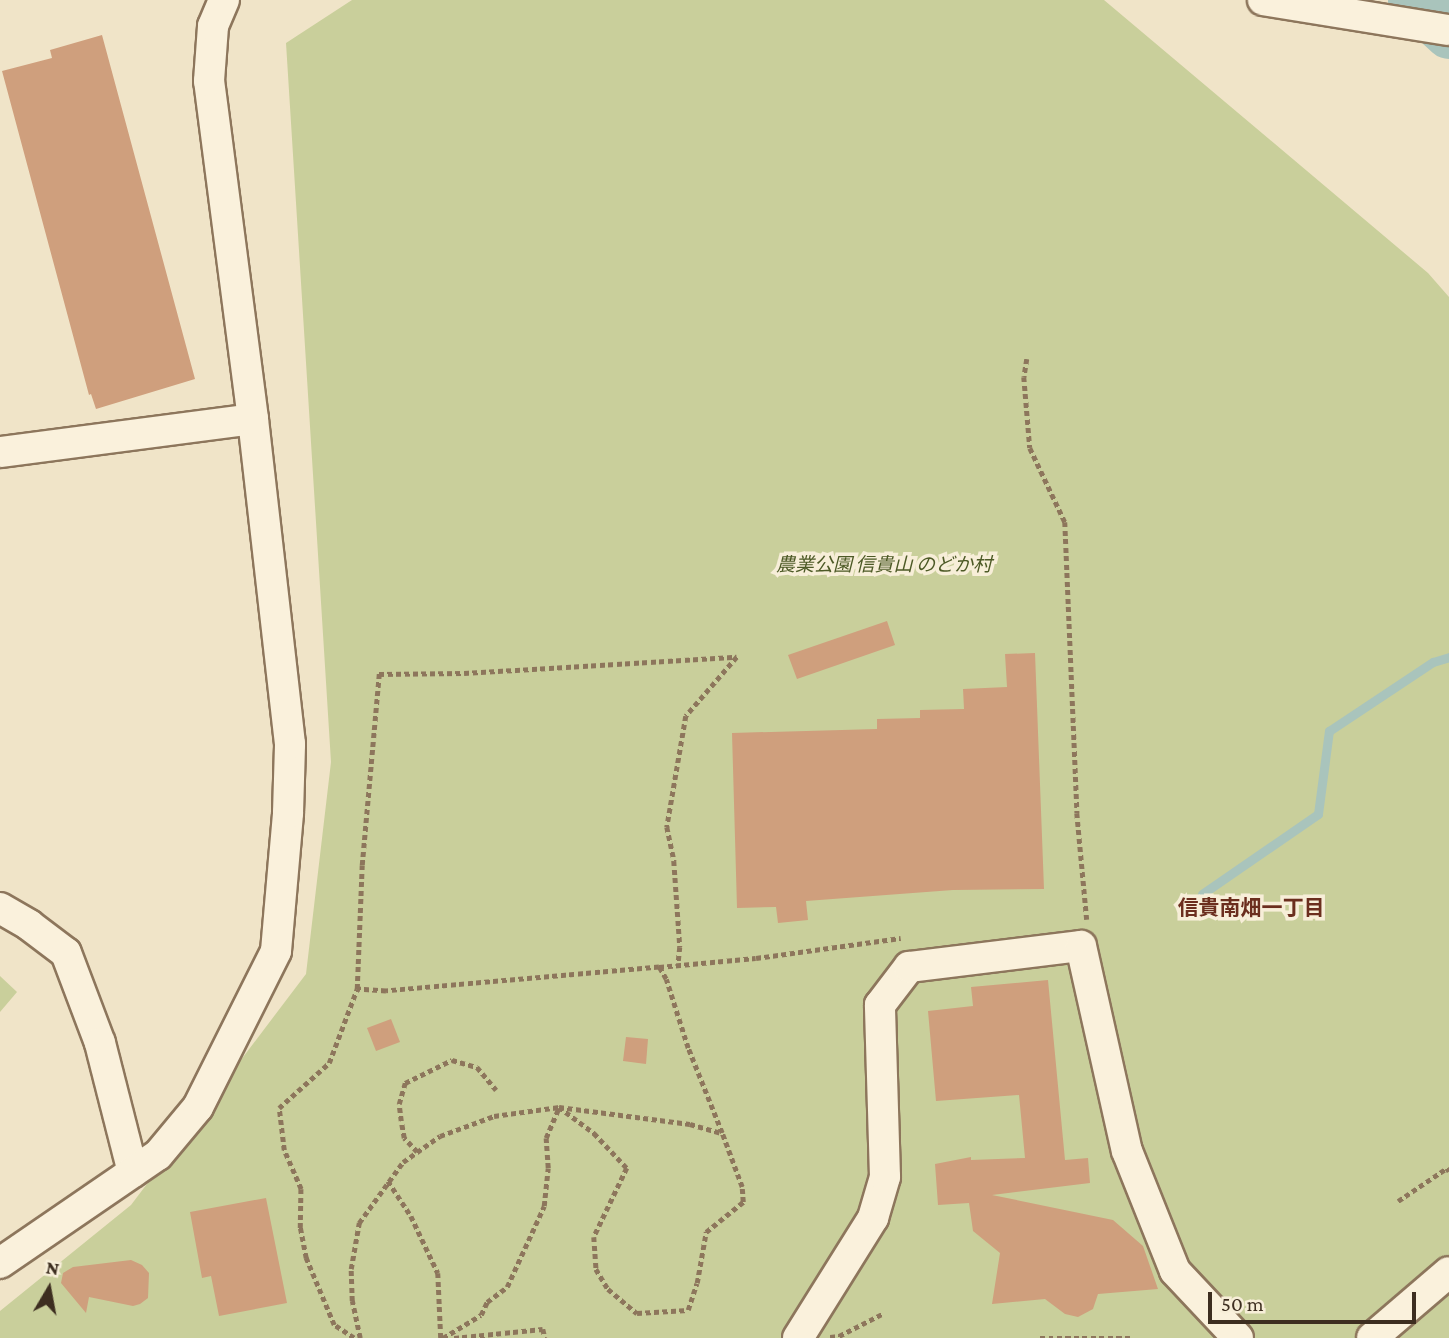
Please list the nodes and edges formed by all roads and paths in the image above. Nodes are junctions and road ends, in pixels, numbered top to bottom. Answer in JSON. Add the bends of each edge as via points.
{"nodes":[{"id":1,"x":223,"y":0,"type":"edge"},
{"id":2,"x":1263,"y":0,"type":"edge"},
{"id":3,"x":1449,"y":30,"type":"edge"},
{"id":4,"x":1027,"y":359,"type":"dead end"},
{"id":5,"x":253,"y":419,"type":"junction"},
{"id":6,"x":0,"y":452,"type":"edge"},
{"id":7,"x":0,"y":908,"type":"edge"},
{"id":8,"x":1088,"y":930,"type":"dead end"},
{"id":9,"x":909,"y":937,"type":"dead end"},
{"id":10,"x":678,"y":965,"type":"junction"},
{"id":11,"x":659,"y":967,"type":"junction"},
{"id":12,"x":357,"y":989,"type":"junction"},
{"id":13,"x":496,"y":1090,"type":"dead end"},
{"id":14,"x":559,"y":1107,"type":"junction"},
{"id":15,"x":722,"y":1133,"type":"junction"},
{"id":16,"x":417,"y":1152,"type":"junction"},
{"id":17,"x":1449,"y":1171,"type":"edge"},
{"id":18,"x":133,"y":1172,"type":"junction"},
{"id":19,"x":387,"y":1181,"type":"junction"},
{"id":20,"x":1398,"y":1201,"type":"dead end"},
{"id":21,"x":0,"y":1263,"type":"edge"},
{"id":22,"x":1449,"y":1272,"type":"edge"},
{"id":23,"x":882,"y":1314,"type":"dead end"},
{"id":24,"x":354,"y":1338,"type":"edge"},
{"id":25,"x":360,"y":1338,"type":"edge"},
{"id":26,"x":442,"y":1338,"type":"edge"},
{"id":27,"x":454,"y":1338,"type":"edge"},
{"id":28,"x":545,"y":1338,"type":"edge"},
{"id":29,"x":798,"y":1338,"type":"edge"},
{"id":30,"x":826,"y":1338,"type":"edge"},
{"id":31,"x":1040,"y":1338,"type":"edge"},
{"id":32,"x":1130,"y":1338,"type":"edge"},
{"id":33,"x":1238,"y":1338,"type":"edge"},
{"id":34,"x":1372,"y":1338,"type":"edge"}],
"edges":[{"from":1,"to":5,"type":"street","via":[[213,26],[209,81]]},
{"from":2,"to":3,"type":"street"},
{"from":4,"to":8,"type":"path","via":[[1024,377],[1030,448],[1065,522],[1077,813]]},
{"from":5,"to":6,"type":"street"},
{"from":5,"to":18,"type":"street","via":[[290,744],[276,951],[198,1107],[158,1155]]},
{"from":7,"to":18,"type":"street","via":[[66,953],[100,1042]]},
{"from":9,"to":10,"type":"path"},
{"from":10,"to":11,"type":"path"},
{"from":10,"to":12,"type":"path","via":[[677,898],[667,827],[686,716],[737,657],[379,674],[362,865]]},
{"from":11,"to":12,"type":"path","via":[[386,991]]},
{"from":11,"to":15,"type":"path"},
{"from":12,"to":24,"type":"path","via":[[329,1063],[279,1108],[284,1150],[301,1189],[300,1228],[306,1258],[334,1325]]},
{"from":13,"to":16,"type":"path","via":[[477,1067],[452,1060],[405,1083],[399,1104],[401,1121],[404,1138]]},
{"from":14,"to":15,"type":"path","via":[[679,1122]]},
{"from":14,"to":15,"type":"path","via":[[594,1133],[627,1168],[594,1237],[596,1269],[608,1289],[637,1313],[688,1310],[698,1283],[706,1232],[743,1202]]},
{"from":14,"to":16,"type":"path","via":[[494,1116],[440,1136]]},
{"from":14,"to":26,"type":"path","via":[[546,1138],[544,1206],[507,1287],[487,1302],[481,1315]]},
{"from":16,"to":19,"type":"path"},
{"from":17,"to":20,"type":"path","via":[[1447,1168]]},
{"from":18,"to":21,"type":"street"},
{"from":19,"to":25,"type":"path","via":[[359,1223],[357,1234],[351,1269]]},
{"from":19,"to":26,"type":"path","via":[[411,1216],[438,1273]]},
{"from":22,"to":34,"type":"street"},
{"from":23,"to":30,"type":"path"},
{"from":27,"to":28,"type":"path","via":[[543,1329]]},
{"from":29,"to":33,"type":"street","via":[[873,1218],[885,1177],[880,1006],[909,967],[1081,946],[1126,1151],[1175,1271]]},
{"from":31,"to":32,"type":"path"}]}
